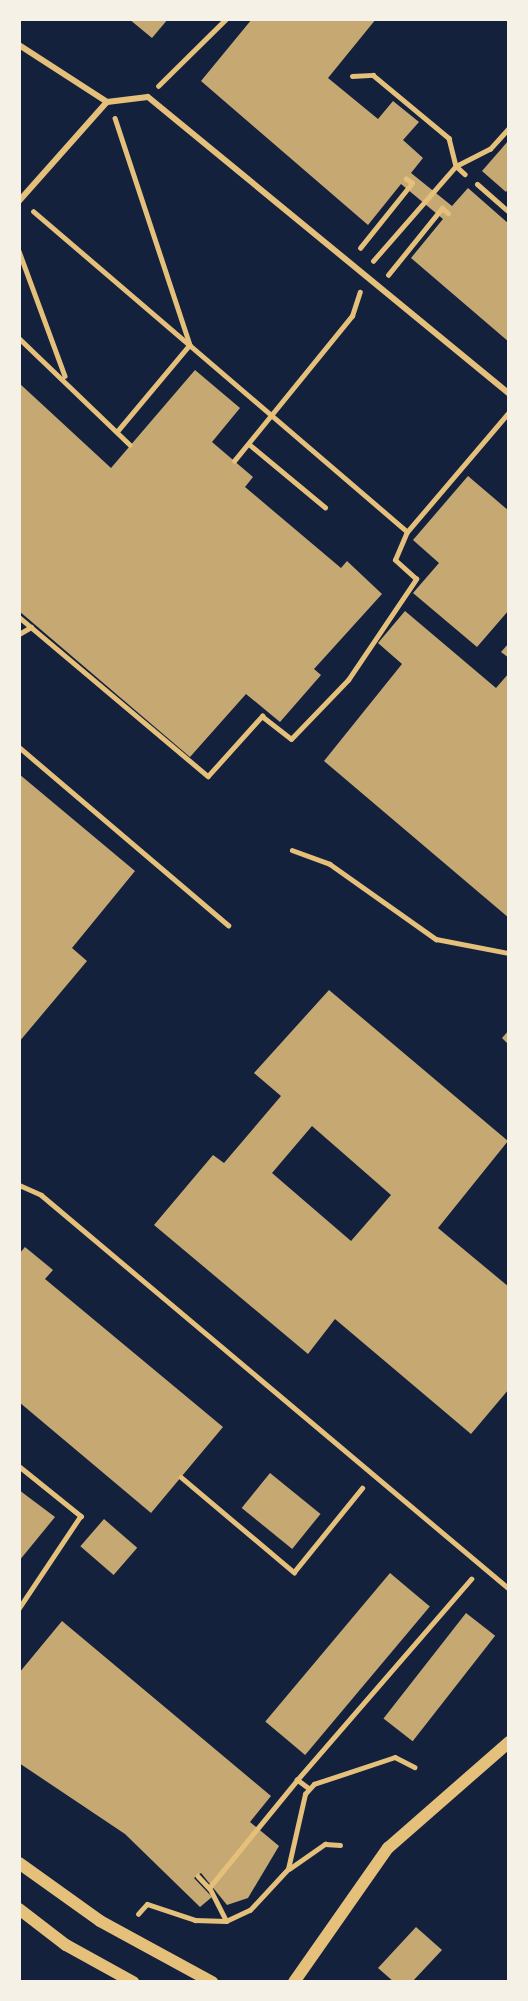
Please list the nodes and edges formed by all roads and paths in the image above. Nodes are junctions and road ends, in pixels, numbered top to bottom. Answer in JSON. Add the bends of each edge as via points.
{"nodes":[{"id":1,"x":226,"y":19,"type":"edge"},
{"id":2,"x":19,"y":45,"type":"edge"},
{"id":3,"x":352,"y":76,"type":"dead end"},
{"id":4,"x":148,"y":97,"type":"junction"},
{"id":5,"x":107,"y":102,"type":"junction"},
{"id":6,"x":509,"y":128,"type":"edge"},
{"id":7,"x":456,"y":166,"type":"junction"},
{"id":8,"x":406,"y":179,"type":"dead end"},
{"id":9,"x":477,"y":184,"type":"joint"},
{"id":10,"x":19,"y":201,"type":"edge"},
{"id":11,"x":27,"y":207,"type":"dead end"},
{"id":12,"x":509,"y":212,"type":"edge"},
{"id":13,"x":447,"y":213,"type":"dead end"},
{"id":14,"x":19,"y":251,"type":"edge"},
{"id":15,"x":348,"y":263,"type":"junction"},
{"id":16,"x":391,"y":271,"type":"dead end"},
{"id":17,"x":365,"y":276,"type":"junction"},
{"id":18,"x":19,"y":338,"type":"edge"},
{"id":19,"x":190,"y":345,"type":"junction"},
{"id":20,"x":65,"y":376,"type":"junction"},
{"id":21,"x":509,"y":394,"type":"edge"},
{"id":22,"x":509,"y":412,"type":"edge"},
{"id":23,"x":271,"y":416,"type":"junction"},
{"id":24,"x":118,"y":431,"type":"junction"},
{"id":25,"x":249,"y":444,"type":"junction"},
{"id":26,"x":131,"y":445,"type":"dead end"},
{"id":27,"x":234,"y":461,"type":"dead end"},
{"id":28,"x":325,"y":507,"type":"dead end"},
{"id":29,"x":407,"y":532,"type":"junction"},
{"id":30,"x":19,"y":617,"type":"edge"},
{"id":31,"x":31,"y":627,"type":"junction"},
{"id":32,"x":19,"y":635,"type":"edge"},
{"id":33,"x":19,"y":747,"type":"edge"},
{"id":34,"x":292,"y":850,"type":"dead end"},
{"id":35,"x":228,"y":925,"type":"dead end"},
{"id":36,"x":509,"y":953,"type":"edge"},
{"id":37,"x":19,"y":1185,"type":"edge"},
{"id":38,"x":19,"y":1466,"type":"edge"},
{"id":39,"x":181,"y":1477,"type":"dead end"},
{"id":40,"x":362,"y":1487,"type":"dead end"},
{"id":41,"x":471,"y":1578,"type":"dead end"},
{"id":42,"x":509,"y":1589,"type":"edge"},
{"id":43,"x":19,"y":1609,"type":"edge"},
{"id":44,"x":509,"y":1742,"type":"edge"},
{"id":45,"x":415,"y":1767,"type":"dead end"},
{"id":46,"x":297,"y":1780,"type":"junction"},
{"id":47,"x":309,"y":1789,"type":"junction"},
{"id":48,"x":340,"y":1845,"type":"dead end"},
{"id":49,"x":19,"y":1863,"type":"edge"},
{"id":50,"x":288,"y":1869,"type":"junction"},
{"id":51,"x":198,"y":1875,"type":"dead end"},
{"id":52,"x":209,"y":1888,"type":"junction"},
{"id":53,"x":19,"y":1909,"type":"edge"},
{"id":54,"x":138,"y":1914,"type":"dead end"},
{"id":55,"x":226,"y":1921,"type":"junction"},
{"id":56,"x":133,"y":1982,"type":"edge"},
{"id":57,"x":212,"y":1982,"type":"edge"},
{"id":58,"x":294,"y":1982,"type":"edge"}],
"edges":[{"from":1,"to":4,"type":"path","via":[[182,56]]},
{"from":2,"to":5,"type":"street"},
{"from":3,"to":7,"type":"path","via":[[373,75],[450,138]]},
{"from":4,"to":5,"type":"street"},
{"from":4,"to":15,"type":"street"},
{"from":5,"to":10,"type":"street"},
{"from":5,"to":19,"type":"path","via":[[127,142]]},
{"from":6,"to":7,"type":"path","via":[[490,149]]},
{"from":7,"to":9,"type":"path"},
{"from":7,"to":17,"type":"path"},
{"from":8,"to":15,"type":"path","via":[[412,183]]},
{"from":9,"to":12,"type":"lane"},
{"from":11,"to":19,"type":"path"},
{"from":13,"to":16,"type":"path","via":[[442,208]]},
{"from":14,"to":20,"type":"path"},
{"from":15,"to":17,"type":"street"},
{"from":17,"to":21,"type":"street"},
{"from":17,"to":23,"type":"path","via":[[352,316]]},
{"from":18,"to":20,"type":"path"},
{"from":19,"to":23,"type":"path"},
{"from":19,"to":24,"type":"path"},
{"from":20,"to":24,"type":"path"},
{"from":22,"to":29,"type":"path"},
{"from":23,"to":25,"type":"path"},
{"from":23,"to":29,"type":"path"},
{"from":24,"to":26,"type":"path"},
{"from":25,"to":27,"type":"path"},
{"from":25,"to":28,"type":"path"},
{"from":29,"to":31,"type":"path","via":[[395,560],[416,579],[348,680],[291,739],[262,716],[208,776]]},
{"from":30,"to":31,"type":"path"},
{"from":31,"to":32,"type":"path"},
{"from":33,"to":35,"type":"path"},
{"from":34,"to":36,"type":"path","via":[[330,864],[436,939]]},
{"from":37,"to":42,"type":"lane","via":[[41,1195]]},
{"from":38,"to":43,"type":"path","via":[[81,1516]]},
{"from":39,"to":40,"type":"path","via":[[294,1572]]},
{"from":41,"to":46,"type":"path"},
{"from":44,"to":58,"type":"street","via":[[388,1847]]},
{"from":45,"to":47,"type":"path","via":[[395,1757]]},
{"from":46,"to":47,"type":"path"},
{"from":46,"to":52,"type":"path"},
{"from":47,"to":50,"type":"path"},
{"from":48,"to":50,"type":"path","via":[[325,1844]]},
{"from":49,"to":57,"type":"street","via":[[100,1920]]},
{"from":50,"to":55,"type":"path","via":[[250,1910]]},
{"from":51,"to":52,"type":"path"},
{"from":52,"to":55,"type":"path"},
{"from":53,"to":56,"type":"street","via":[[66,1945]]},
{"from":54,"to":55,"type":"path","via":[[153,1903],[195,1920]]}]}
